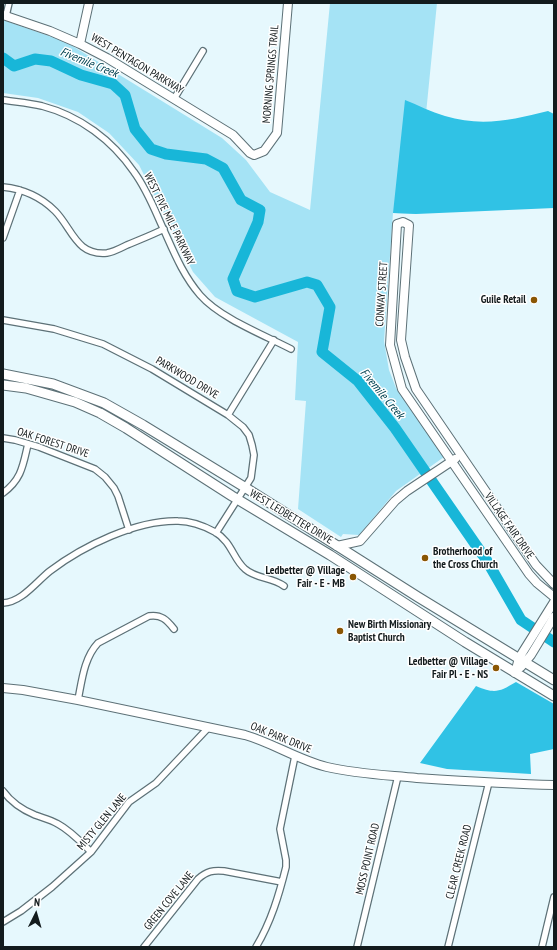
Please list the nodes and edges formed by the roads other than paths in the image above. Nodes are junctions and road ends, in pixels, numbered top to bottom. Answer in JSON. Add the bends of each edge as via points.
{"nodes":[{"id":1,"x":9,"y":3,"type":"edge"},
{"id":2,"x":88,"y":3,"type":"edge"},
{"id":3,"x":288,"y":3,"type":"edge"},
{"id":4,"x":4,"y":15,"type":"edge"},
{"id":5,"x":80,"y":44,"type":"junction"},
{"id":6,"x":203,"y":51,"type":"dead end"},
{"id":7,"x":174,"y":99,"type":"junction"},
{"id":8,"x":3,"y":100,"type":"edge"},
{"id":9,"x":232,"y":135,"type":"joint"},
{"id":10,"x":3,"y":187,"type":"edge"},
{"id":11,"x":20,"y":190,"type":"junction"},
{"id":12,"x":164,"y":229,"type":"junction"},
{"id":13,"x":3,"y":238,"type":"edge"},
{"id":14,"x":3,"y":320,"type":"edge"},
{"id":15,"x":274,"y":340,"type":"junction"},
{"id":16,"x":291,"y":349,"type":"dead end"},
{"id":17,"x":3,"y":374,"type":"edge"},
{"id":18,"x":3,"y":385,"type":"edge"},
{"id":19,"x":228,"y":415,"type":"junction"},
{"id":20,"x":3,"y":438,"type":"edge"},
{"id":21,"x":28,"y":444,"type":"junction"},
{"id":22,"x":460,"y":455,"type":"junction"},
{"id":23,"x":451,"y":461,"type":"junction"},
{"id":24,"x":246,"y":488,"type":"junction"},
{"id":25,"x":3,"y":493,"type":"edge"},
{"id":26,"x":238,"y":499,"type":"junction"},
{"id":27,"x":129,"y":530,"type":"junction"},
{"id":28,"x":216,"y":533,"type":"junction"},
{"id":29,"x":337,"y":546,"type":"junction"},
{"id":30,"x":554,"y":584,"type":"edge"},
{"id":31,"x":284,"y":586,"type":"dead end"},
{"id":32,"x":554,"y":601,"type":"edge"},
{"id":33,"x":3,"y":602,"type":"edge"},
{"id":34,"x":554,"y":617,"type":"edge"},
{"id":35,"x":174,"y":629,"type":"dead end"},
{"id":36,"x":525,"y":656,"type":"junction"},
{"id":37,"x":515,"y":673,"type":"junction"},
{"id":38,"x":554,"y":680,"type":"edge"},
{"id":39,"x":3,"y":688,"type":"edge"},
{"id":40,"x":554,"y":696,"type":"edge"},
{"id":41,"x":78,"y":700,"type":"junction"},
{"id":42,"x":209,"y":727,"type":"junction"},
{"id":43,"x":295,"y":756,"type":"junction"},
{"id":44,"x":398,"y":776,"type":"junction"},
{"id":45,"x":489,"y":782,"type":"junction"},
{"id":46,"x":554,"y":785,"type":"edge"},
{"id":47,"x":3,"y":791,"type":"edge"},
{"id":48,"x":91,"y":852,"type":"junction"},
{"id":49,"x":282,"y":882,"type":"junction"},
{"id":50,"x":554,"y":897,"type":"edge"},
{"id":51,"x":3,"y":922,"type":"edge"},
{"id":52,"x":144,"y":947,"type":"edge"},
{"id":53,"x":256,"y":947,"type":"edge"},
{"id":54,"x":357,"y":947,"type":"edge"},
{"id":55,"x":448,"y":947,"type":"edge"},
{"id":56,"x":542,"y":947,"type":"edge"}],
"edges":[{"from":1,"to":4,"type":"street"},
{"from":2,"to":5,"type":"street"},
{"from":3,"to":9,"type":"street","name":"MORNING SPRINGS TRAIL","via":[[277,134],[264,151],[254,155]]},
{"from":4,"to":5,"type":"street","name":"WEST PENTAGON PARKWAY"},
{"from":5,"to":7,"type":"street","name":"WEST PENTAGON PARKWAY"},
{"from":6,"to":7,"type":"street"},
{"from":7,"to":9,"type":"street","name":"WEST PENTAGON PARKWAY"},
{"from":8,"to":12,"type":"street","name":"WEST FIVE MILE PARKWAY","via":[[54,110],[84,124],[108,142],[135,173]]},
{"from":10,"to":11,"type":"street"},
{"from":11,"to":12,"type":"street","via":[[34,195],[47,204],[79,244],[96,252],[107,253],[116,250]]},
{"from":11,"to":13,"type":"street"},
{"from":12,"to":15,"type":"street","name":"WEST FIVE MILE PARKWAY","via":[[180,266],[202,296],[217,310]]},
{"from":14,"to":19,"type":"street","name":"PARKWOOD DRIVE","via":[[54,329],[103,344],[152,369]]},
{"from":15,"to":16,"type":"street","name":"WEST FIVE MILE PARKWAY"},
{"from":15,"to":19,"type":"street"},
{"from":17,"to":24,"type":"main road","name":"WEST LEDBETTER DRIVE","via":[[53,384],[104,403]]},
{"from":18,"to":26,"type":"main road","name":"WEST LEDBETTER DRIVE","via":[[52,395],[100,413]]},
{"from":19,"to":24,"type":"street","name":"PARKWOOD DRIVE","via":[[243,427],[252,445],[253,467]]},
{"from":20,"to":21,"type":"street","name":"OAK FOREST DRIVE"},
{"from":21,"to":25,"type":"street","via":[[18,479]]},
{"from":21,"to":27,"type":"street","name":"OAK FOREST DRIVE","via":[[96,469],[114,488]]},
{"from":22,"to":23,"type":"street"},
{"from":22,"to":23,"type":"street","name":"CONWAY STREET","via":[[416,389],[405,357],[401,340],[409,225],[403,222],[397,224],[390,345],[402,389]]},
{"from":22,"to":30,"type":"street","name":"VILLAGE FAIR DRIVE","via":[[536,565]]},
{"from":23,"to":29,"type":"street","via":[[395,501],[360,541]]},
{"from":23,"to":32,"type":"street","name":"VILLAGE FAIR DRIVE","via":[[529,574]]},
{"from":24,"to":26,"type":"street","name":"PARKWOOD DRIVE"},
{"from":24,"to":29,"type":"main road","name":"WEST LEDBETTER DRIVE"},
{"from":26,"to":28,"type":"street","name":"PARKWOOD DRIVE"},
{"from":26,"to":37,"type":"main road","name":"WEST LEDBETTER DRIVE"},
{"from":27,"to":28,"type":"street","via":[[167,521],[180,521],[204,526]]},
{"from":27,"to":33,"type":"street","via":[[93,544],[50,572],[15,600]]},
{"from":28,"to":31,"type":"street","via":[[225,539],[240,564],[251,574],[277,581]]},
{"from":29,"to":36,"type":"main road","name":"WEST LEDBETTER DRIVE","via":[[418,597]]},
{"from":32,"to":36,"type":"street"},
{"from":34,"to":36,"type":"street"},
{"from":35,"to":41,"type":"street","via":[[161,616],[149,616],[98,643],[86,663]]},
{"from":36,"to":37,"type":"street"},
{"from":36,"to":38,"type":"main road","name":"WEST LEDBETTER DRIVE"},
{"from":37,"to":40,"type":"main road","name":"WEST LEDBETTER DRIVE"},
{"from":39,"to":41,"type":"street","name":"OAK PARK DRIVE"},
{"from":41,"to":42,"type":"street","name":"OAK PARK DRIVE"},
{"from":42,"to":43,"type":"street","name":"OAK PARK DRIVE","via":[[259,739]]},
{"from":42,"to":48,"type":"street","name":"MISTY GLEN LANE","via":[[156,783],[129,802]]},
{"from":43,"to":44,"type":"street","name":"OAK PARK DRIVE","via":[[346,771]]},
{"from":43,"to":49,"type":"street","via":[[280,820],[280,838],[286,860]]},
{"from":44,"to":45,"type":"street","name":"OAK PARK DRIVE"},
{"from":44,"to":54,"type":"street","name":"MOSS POINT ROAD"},
{"from":45,"to":46,"type":"street","name":"OAK PARK DRIVE"},
{"from":45,"to":55,"type":"street","name":"CLEAR CREEK ROAD"},
{"from":47,"to":48,"type":"street","via":[[20,807],[70,832]]},
{"from":48,"to":51,"type":"street","name":"MISTY GLEN LANE","via":[[52,887]]},
{"from":49,"to":52,"type":"street","name":"GREEN COVE LANE","via":[[224,871],[205,872]]},
{"from":49,"to":53,"type":"street","via":[[274,910]]},
{"from":50,"to":56,"type":"street"}]}
